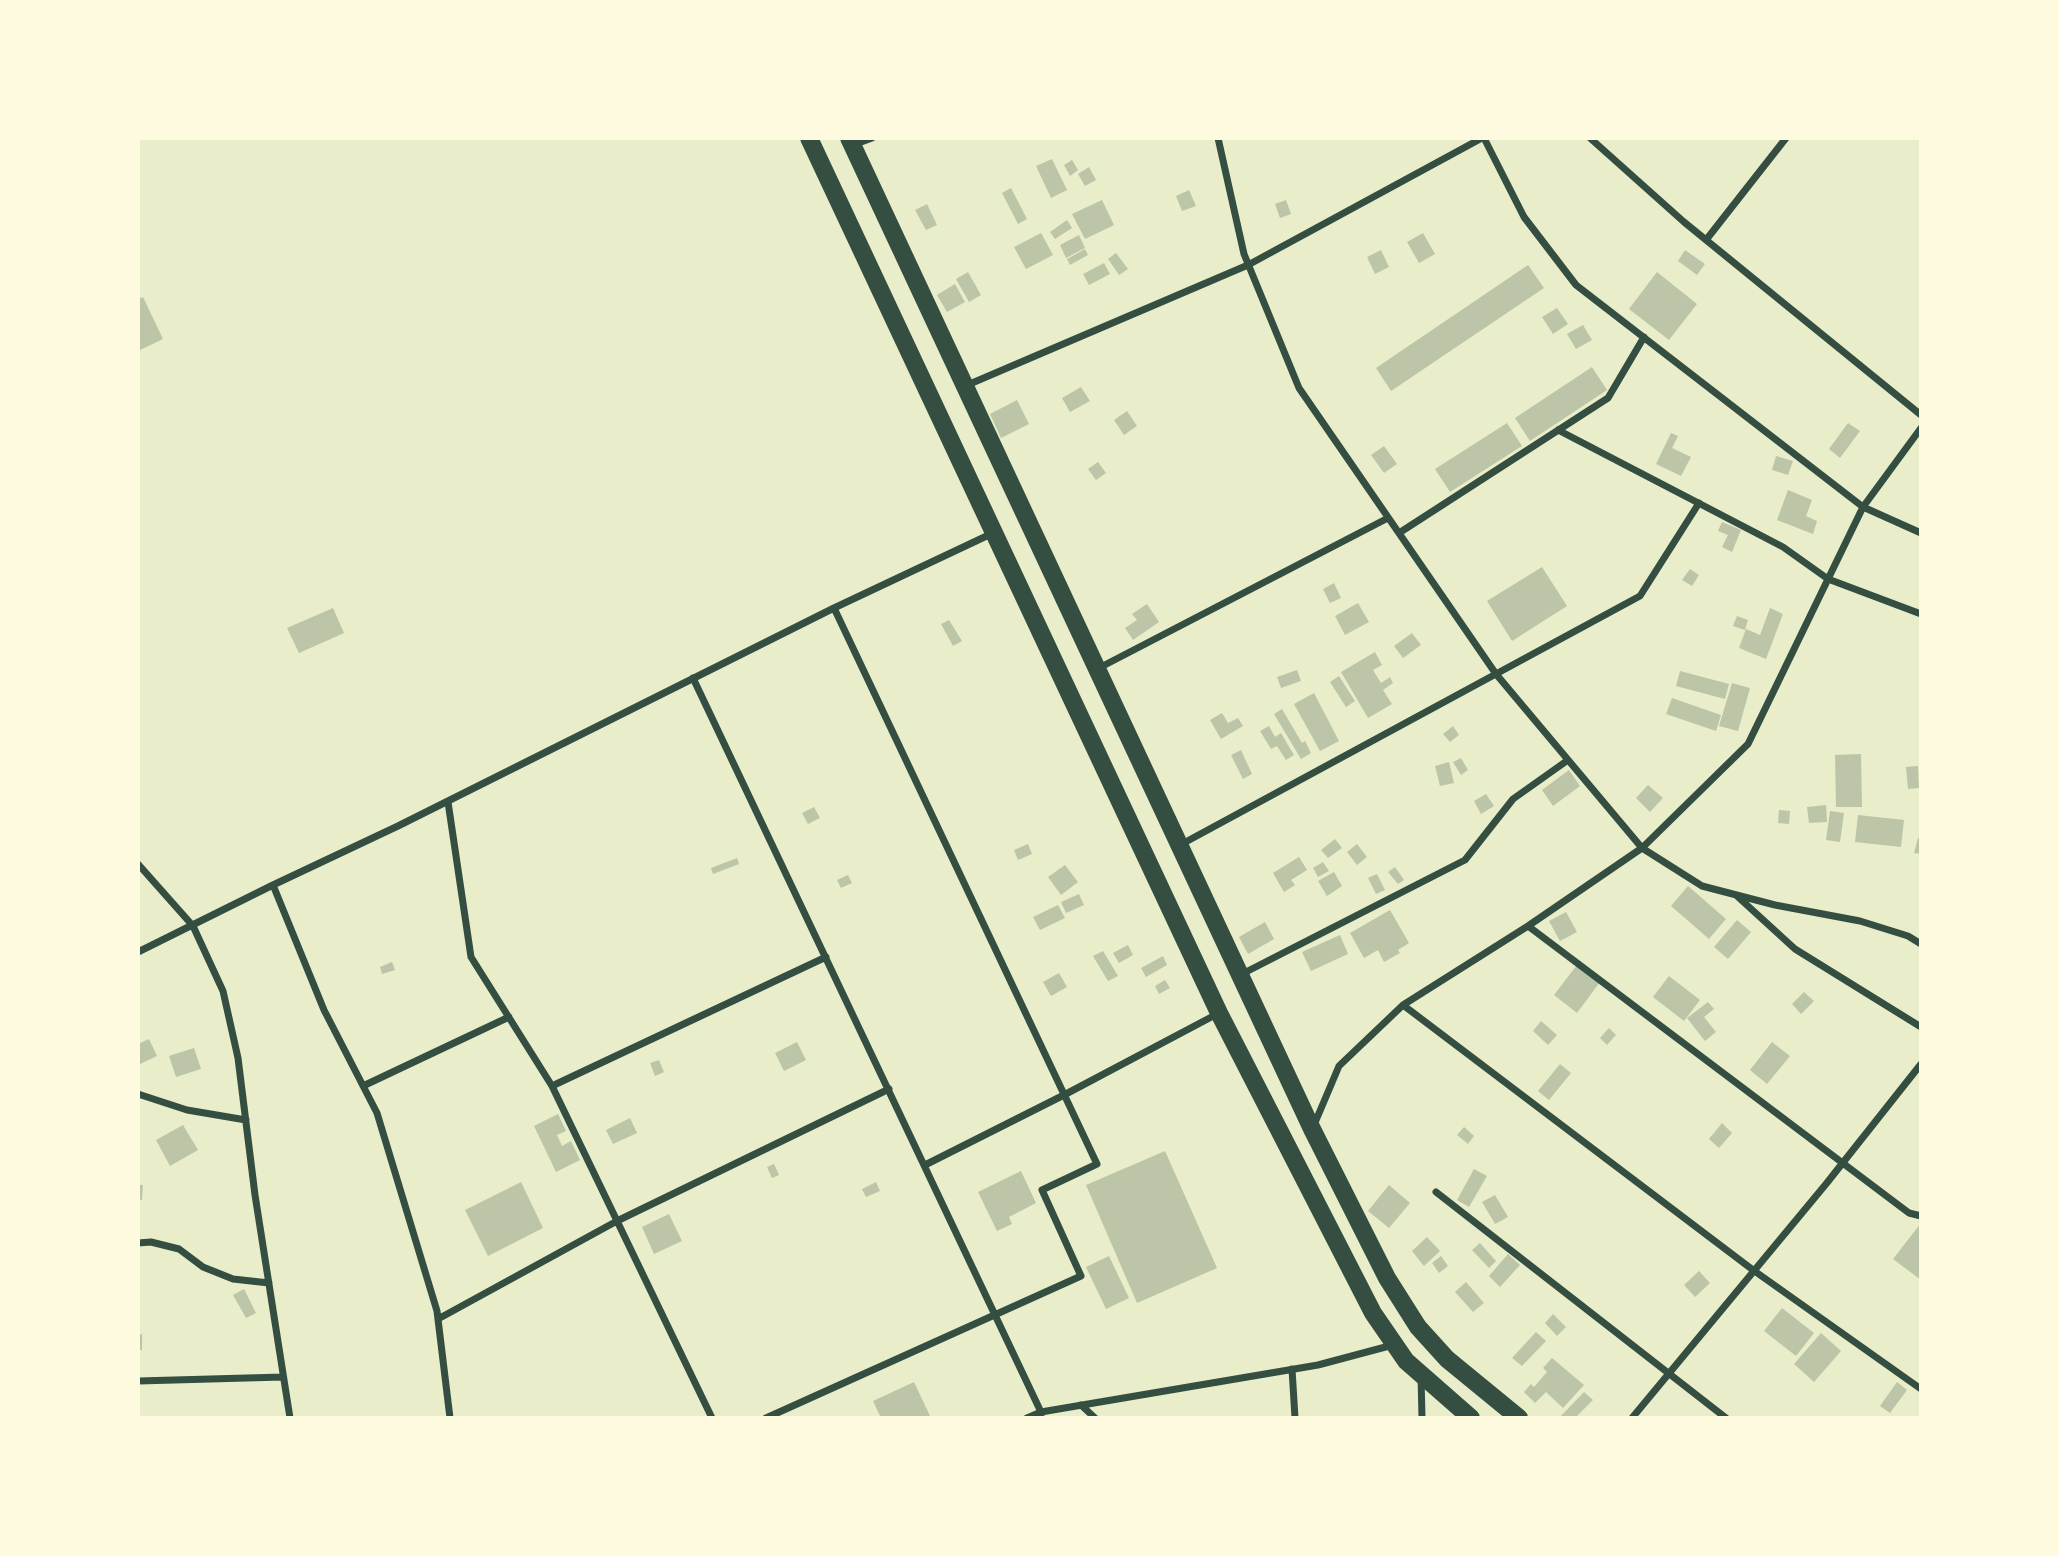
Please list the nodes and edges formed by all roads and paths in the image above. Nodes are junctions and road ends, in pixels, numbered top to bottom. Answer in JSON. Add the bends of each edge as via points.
{"nodes":[{"id":1,"x":809,"y":138,"type":"edge"},
{"id":2,"x":872,"y":138,"type":"edge"},
{"id":3,"x":1218,"y":138,"type":"edge"},
{"id":4,"x":1483,"y":138,"type":"edge"},
{"id":5,"x":1590,"y":138,"type":"edge"},
{"id":6,"x":1786,"y":138,"type":"edge"},
{"id":7,"x":851,"y":142,"type":"edge"},
{"id":8,"x":1706,"y":240,"type":"junction"},
{"id":9,"x":1248,"y":265,"type":"junction"},
{"id":10,"x":1644,"y":337,"type":"junction"},
{"id":11,"x":965,"y":386,"type":"junction"},
{"id":12,"x":1921,"y":415,"type":"edge"},
{"id":13,"x":1921,"y":428,"type":"edge"},
{"id":14,"x":1559,"y":430,"type":"junction"},
{"id":15,"x":1699,"y":503,"type":"junction"},
{"id":16,"x":1863,"y":507,"type":"junction"},
{"id":17,"x":1388,"y":518,"type":"junction"},
{"id":18,"x":993,"y":533,"type":"junction"},
{"id":19,"x":1399,"y":533,"type":"junction"},
{"id":20,"x":1921,"y":533,"type":"edge"},
{"id":21,"x":1828,"y":579,"type":"junction"},
{"id":22,"x":834,"y":608,"type":"junction"},
{"id":23,"x":1921,"y":614,"type":"edge"},
{"id":24,"x":1097,"y":669,"type":"junction"},
{"id":25,"x":1496,"y":674,"type":"junction"},
{"id":26,"x":693,"y":678,"type":"junction"},
{"id":27,"x":1568,"y":760,"type":"junction"},
{"id":28,"x":448,"y":802,"type":"junction"},
{"id":29,"x":1179,"y":845,"type":"junction"},
{"id":30,"x":1642,"y":848,"type":"junction"},
{"id":31,"x":138,"y":864,"type":"edge"},
{"id":32,"x":273,"y":885,"type":"junction"},
{"id":33,"x":1735,"y":894,"type":"junction"},
{"id":34,"x":193,"y":926,"type":"junction"},
{"id":35,"x":1528,"y":926,"type":"junction"},
{"id":36,"x":1921,"y":944,"type":"edge"},
{"id":37,"x":138,"y":952,"type":"edge"},
{"id":38,"x":826,"y":957,"type":"junction"},
{"id":39,"x":1240,"y":975,"type":"junction"},
{"id":40,"x":1403,"y":1005,"type":"junction"},
{"id":41,"x":1219,"y":1013,"type":"junction"},
{"id":42,"x":509,"y":1017,"type":"junction"},
{"id":43,"x":1921,"y":1027,"type":"edge"},
{"id":44,"x":1921,"y":1064,"type":"edge"},
{"id":45,"x":363,"y":1086,"type":"junction"},
{"id":46,"x":552,"y":1086,"type":"junction"},
{"id":47,"x":889,"y":1089,"type":"junction"},
{"id":48,"x":138,"y":1094,"type":"edge"},
{"id":49,"x":1064,"y":1095,"type":"junction"},
{"id":50,"x":246,"y":1120,"type":"junction"},
{"id":51,"x":1312,"y":1129,"type":"junction"},
{"id":52,"x":1843,"y":1162,"type":"junction"},
{"id":53,"x":925,"y":1165,"type":"junction"},
{"id":54,"x":1436,"y":1192,"type":"dead end"},
{"id":55,"x":1921,"y":1216,"type":"edge"},
{"id":56,"x":618,"y":1221,"type":"junction"},
{"id":57,"x":138,"y":1243,"type":"edge"},
{"id":58,"x":1753,"y":1270,"type":"junction"},
{"id":59,"x":269,"y":1283,"type":"junction"},
{"id":60,"x":995,"y":1314,"type":"junction"},
{"id":61,"x":438,"y":1319,"type":"junction"},
{"id":62,"x":1393,"y":1345,"type":"junction"},
{"id":63,"x":1292,"y":1369,"type":"junction"},
{"id":64,"x":1668,"y":1371,"type":"junction"},
{"id":65,"x":1421,"y":1376,"type":"junction"},
{"id":66,"x":284,"y":1377,"type":"junction"},
{"id":67,"x":138,"y":1381,"type":"edge"},
{"id":68,"x":1921,"y":1390,"type":"edge"},
{"id":69,"x":1081,"y":1405,"type":"junction"},
{"id":70,"x":1041,"y":1415,"type":"edge"},
{"id":71,"x":290,"y":1418,"type":"edge"},
{"id":72,"x":450,"y":1418,"type":"edge"},
{"id":73,"x":712,"y":1418,"type":"edge"},
{"id":74,"x":766,"y":1418,"type":"edge"},
{"id":75,"x":1027,"y":1418,"type":"edge"},
{"id":76,"x":1095,"y":1418,"type":"edge"},
{"id":77,"x":1295,"y":1418,"type":"edge"},
{"id":78,"x":1422,"y":1418,"type":"edge"},
{"id":79,"x":1471,"y":1418,"type":"edge"},
{"id":80,"x":1519,"y":1418,"type":"edge"},
{"id":81,"x":1632,"y":1418,"type":"edge"},
{"id":82,"x":1727,"y":1418,"type":"edge"}],
"edges":[{"from":1,"to":18,"type":"main road"},
{"from":2,"to":7,"type":"street"},
{"from":3,"to":9,"type":"street"},
{"from":4,"to":9,"type":"street"},
{"from":4,"to":10,"type":"street","via":[[1524,217],[1576,285]]},
{"from":5,"to":8,"type":"street"},
{"from":6,"to":8,"type":"street"},
{"from":7,"to":11,"type":"main road"},
{"from":8,"to":12,"type":"street"},
{"from":9,"to":11,"type":"street"},
{"from":9,"to":17,"type":"street","via":[[1299,388]]},
{"from":10,"to":14,"type":"street","via":[[1608,398]]},
{"from":10,"to":16,"type":"street"},
{"from":11,"to":24,"type":"main road"},
{"from":13,"to":16,"type":"street"},
{"from":14,"to":15,"type":"street"},
{"from":14,"to":19,"type":"street"},
{"from":15,"to":21,"type":"street","via":[[1783,547]]},
{"from":15,"to":25,"type":"street","via":[[1640,596]]},
{"from":16,"to":20,"type":"street"},
{"from":16,"to":21,"type":"street"},
{"from":17,"to":19,"type":"street"},
{"from":17,"to":24,"type":"street"},
{"from":18,"to":22,"type":"street"},
{"from":18,"to":41,"type":"main road"},
{"from":19,"to":25,"type":"street"},
{"from":21,"to":23,"type":"street"},
{"from":21,"to":30,"type":"street","via":[[1748,744]]},
{"from":22,"to":26,"type":"street"},
{"from":22,"to":49,"type":"street"},
{"from":24,"to":29,"type":"main road"},
{"from":25,"to":27,"type":"street"},
{"from":25,"to":29,"type":"street"},
{"from":26,"to":28,"type":"street"},
{"from":26,"to":38,"type":"street"},
{"from":27,"to":30,"type":"street"},
{"from":27,"to":39,"type":"street","via":[[1513,799],[1465,860]]},
{"from":28,"to":32,"type":"street"},
{"from":28,"to":42,"type":"street","via":[[471,957]]},
{"from":29,"to":39,"type":"main road"},
{"from":30,"to":33,"type":"street","via":[[1702,886]]},
{"from":30,"to":35,"type":"street"},
{"from":31,"to":34,"type":"street"},
{"from":32,"to":34,"type":"street"},
{"from":32,"to":45,"type":"street","via":[[324,1010]]},
{"from":33,"to":36,"type":"street","via":[[1860,921]]},
{"from":33,"to":43,"type":"street","via":[[1795,948]]},
{"from":34,"to":37,"type":"street"},
{"from":34,"to":50,"type":"street","via":[[223,991]]},
{"from":35,"to":40,"type":"street"},
{"from":35,"to":52,"type":"street"},
{"from":38,"to":46,"type":"street"},
{"from":38,"to":47,"type":"street"},
{"from":39,"to":51,"type":"main road"},
{"from":40,"to":51,"type":"street","via":[[1339,1066]]},
{"from":40,"to":58,"type":"street"},
{"from":41,"to":49,"type":"street"},
{"from":41,"to":62,"type":"main road"},
{"from":42,"to":45,"type":"street"},
{"from":42,"to":46,"type":"street"},
{"from":44,"to":52,"type":"street"},
{"from":45,"to":61,"type":"street","via":[[377,1113]]},
{"from":46,"to":56,"type":"street"},
{"from":47,"to":53,"type":"street"},
{"from":47,"to":56,"type":"street"},
{"from":48,"to":50,"type":"street","via":[[187,1110]]},
{"from":49,"to":53,"type":"street"},
{"from":49,"to":60,"type":"street","via":[[1097,1164],[1042,1190],[1081,1276]]},
{"from":50,"to":59,"type":"street"},
{"from":51,"to":80,"type":"main road","via":[[1387,1278],[1418,1327],[1447,1359]]},
{"from":52,"to":55,"type":"street","via":[[1909,1213]]},
{"from":52,"to":58,"type":"street"},
{"from":53,"to":60,"type":"street"},
{"from":54,"to":64,"type":"street"},
{"from":56,"to":61,"type":"street"},
{"from":56,"to":73,"type":"street"},
{"from":57,"to":59,"type":"street","via":[[179,1249],[203,1267],[233,1279]]},
{"from":58,"to":64,"type":"street"},
{"from":58,"to":68,"type":"street"},
{"from":59,"to":66,"type":"street"},
{"from":60,"to":70,"type":"street"},
{"from":60,"to":74,"type":"street"},
{"from":61,"to":72,"type":"street"},
{"from":62,"to":63,"type":"street"},
{"from":62,"to":65,"type":"main road"},
{"from":63,"to":69,"type":"street"},
{"from":63,"to":77,"type":"street"},
{"from":64,"to":81,"type":"street"},
{"from":64,"to":82,"type":"street"},
{"from":65,"to":78,"type":"street"},
{"from":65,"to":79,"type":"main road"},
{"from":66,"to":67,"type":"street"},
{"from":66,"to":71,"type":"street"},
{"from":69,"to":70,"type":"street"},
{"from":69,"to":76,"type":"street"},
{"from":70,"to":75,"type":"street"}]}
